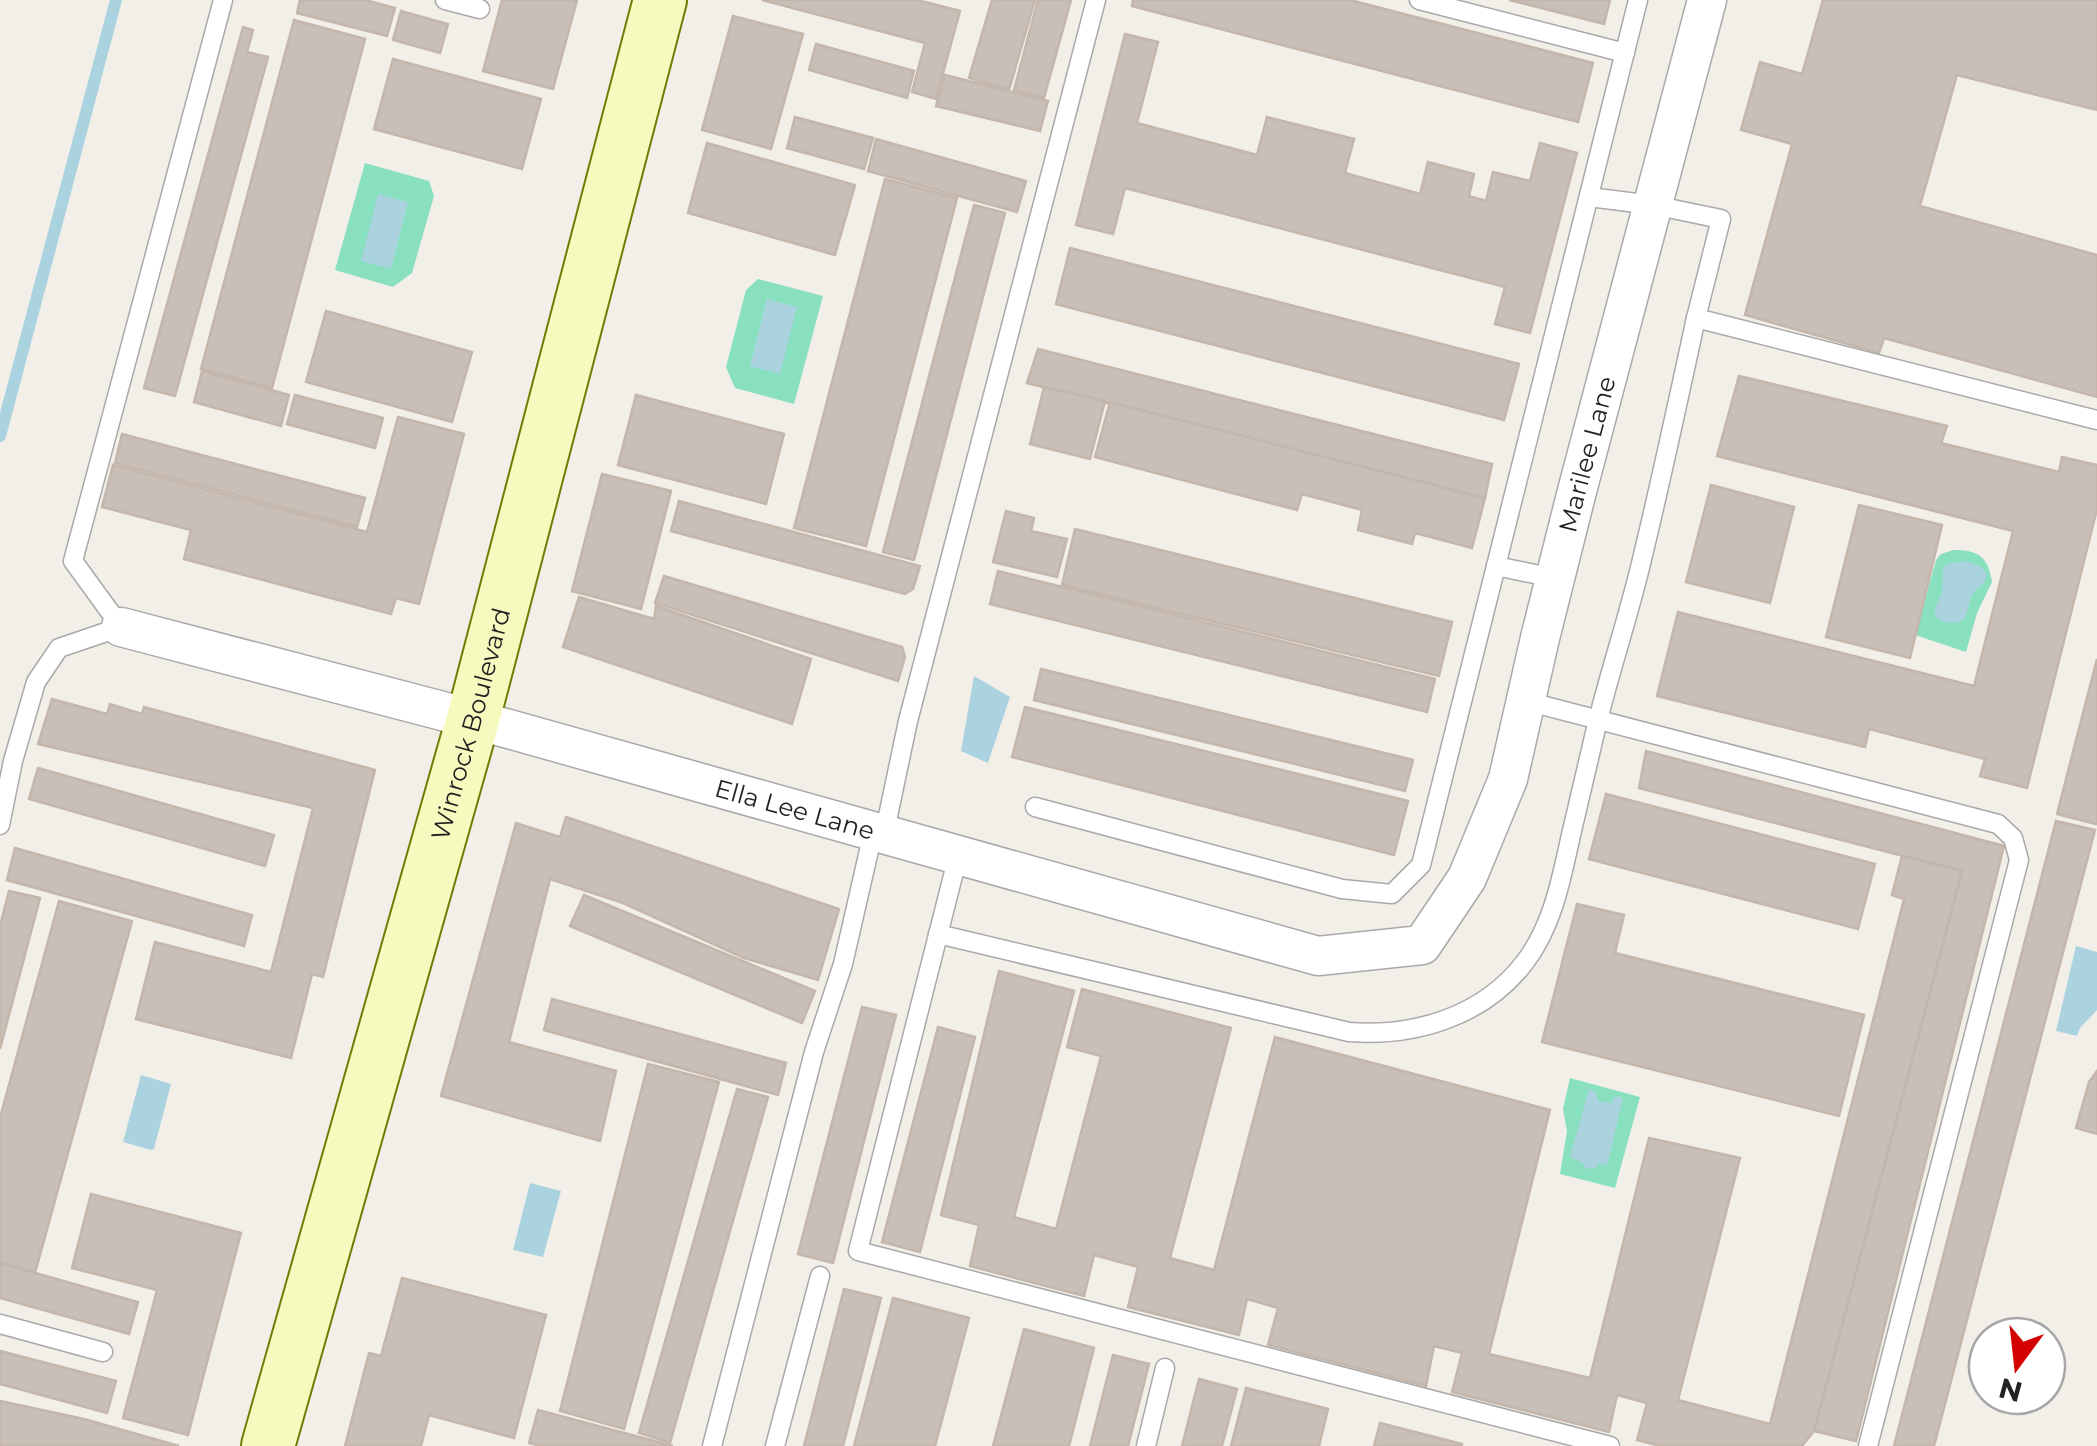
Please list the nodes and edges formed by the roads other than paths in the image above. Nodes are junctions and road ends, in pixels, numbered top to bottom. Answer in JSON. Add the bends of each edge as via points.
{"nodes":[{"id":1,"x":223,"y":0,"type":"edge"},
{"id":2,"x":445,"y":0,"type":"edge"},
{"id":3,"x":660,"y":0,"type":"edge"},
{"id":4,"x":1096,"y":0,"type":"edge"},
{"id":5,"x":1419,"y":0,"type":"edge"},
{"id":6,"x":1638,"y":0,"type":"edge"},
{"id":7,"x":1707,"y":0,"type":"edge"},
{"id":8,"x":480,"y":9,"type":"dead end"},
{"id":9,"x":1625,"y":53,"type":"junction"},
{"id":10,"x":1589,"y":197,"type":"junction"},
{"id":11,"x":1653,"y":205,"type":"junction"},
{"id":12,"x":1696,"y":318,"type":"junction"},
{"id":13,"x":2097,"y":420,"type":"edge"},
{"id":14,"x":1496,"y":566,"type":"junction"},
{"id":15,"x":1554,"y":578,"type":"junction"},
{"id":16,"x":121,"y":626,"type":"junction"},
{"id":17,"x":1526,"y":701,"type":"junction"},
{"id":18,"x":473,"y":720,"type":"junction"},
{"id":19,"x":1598,"y":720,"type":"junction"},
{"id":20,"x":1035,"y":807,"type":"dead end"},
{"id":21,"x":0,"y":825,"type":"edge"},
{"id":22,"x":879,"y":834,"type":"junction"},
{"id":23,"x":958,"y":856,"type":"junction"},
{"id":24,"x":1450,"y":902,"type":"joint"},
{"id":25,"x":938,"y":934,"type":"junction"},
{"id":26,"x":820,"y":1276,"type":"dead end"},
{"id":27,"x":0,"y":1324,"type":"edge"},
{"id":28,"x":103,"y":1352,"type":"dead end"},
{"id":29,"x":1165,"y":1368,"type":"dead end"},
{"id":30,"x":268,"y":1446,"type":"edge"},
{"id":31,"x":712,"y":1446,"type":"edge"},
{"id":32,"x":776,"y":1446,"type":"edge"},
{"id":33,"x":1146,"y":1446,"type":"edge"},
{"id":34,"x":1610,"y":1446,"type":"edge"},
{"id":35,"x":1868,"y":1446,"type":"edge"}],
"edges":[{"from":1,"to":16,"type":"lane","via":[[73,561]]},
{"from":2,"to":8,"type":"lane"},
{"from":3,"to":18,"type":"street","name":"Winrock Boulevard"},
{"from":4,"to":22,"type":"lane"},
{"from":5,"to":9,"type":"lane"},
{"from":6,"to":9,"type":"lane"},
{"from":7,"to":11,"type":"street","name":"Marilee Lane"},
{"from":9,"to":10,"type":"lane"},
{"from":10,"to":11,"type":"lane"},
{"from":10,"to":14,"type":"lane"},
{"from":11,"to":12,"type":"lane","via":[[1722,219]]},
{"from":11,"to":15,"type":"street","name":"Marilee Lane"},
{"from":12,"to":13,"type":"lane"},
{"from":12,"to":19,"type":"lane"},
{"from":14,"to":15,"type":"lane"},
{"from":14,"to":20,"type":"lane","via":[[1421,866],[1392,894],[1342,889]]},
{"from":15,"to":17,"type":"street","name":"Marilee Lane"},
{"from":16,"to":18,"type":"street","name":"Ella Lee Lane"},
{"from":16,"to":21,"type":"lane","via":[[60,648],[36,682]]},
{"from":17,"to":19,"type":"lane"},
{"from":17,"to":24,"type":"street","name":"Marilee Lane","via":[[1508,779],[1467,878]]},
{"from":18,"to":22,"type":"street","name":"Ella Lee Lane"},
{"from":18,"to":30,"type":"street","name":"Winrock Boulevard"},
{"from":19,"to":25,"type":"lane","via":[[1540,938],[1511,978],[1435,1024],[1399,1033],[1349,1032]]},
{"from":19,"to":35,"type":"lane","via":[[1998,824],[2013,838],[2019,860]]},
{"from":22,"to":23,"type":"street","name":"Ella Lee Lane"},
{"from":22,"to":31,"type":"lane","via":[[814,1052]]},
{"from":23,"to":24,"type":"street","name":"Ella Lee Lane","via":[[1318,956],[1422,945]]},
{"from":23,"to":25,"type":"lane"},
{"from":25,"to":34,"type":"lane","via":[[858,1251]]},
{"from":26,"to":32,"type":"lane"},
{"from":27,"to":28,"type":"lane"},
{"from":29,"to":33,"type":"lane"}]}
